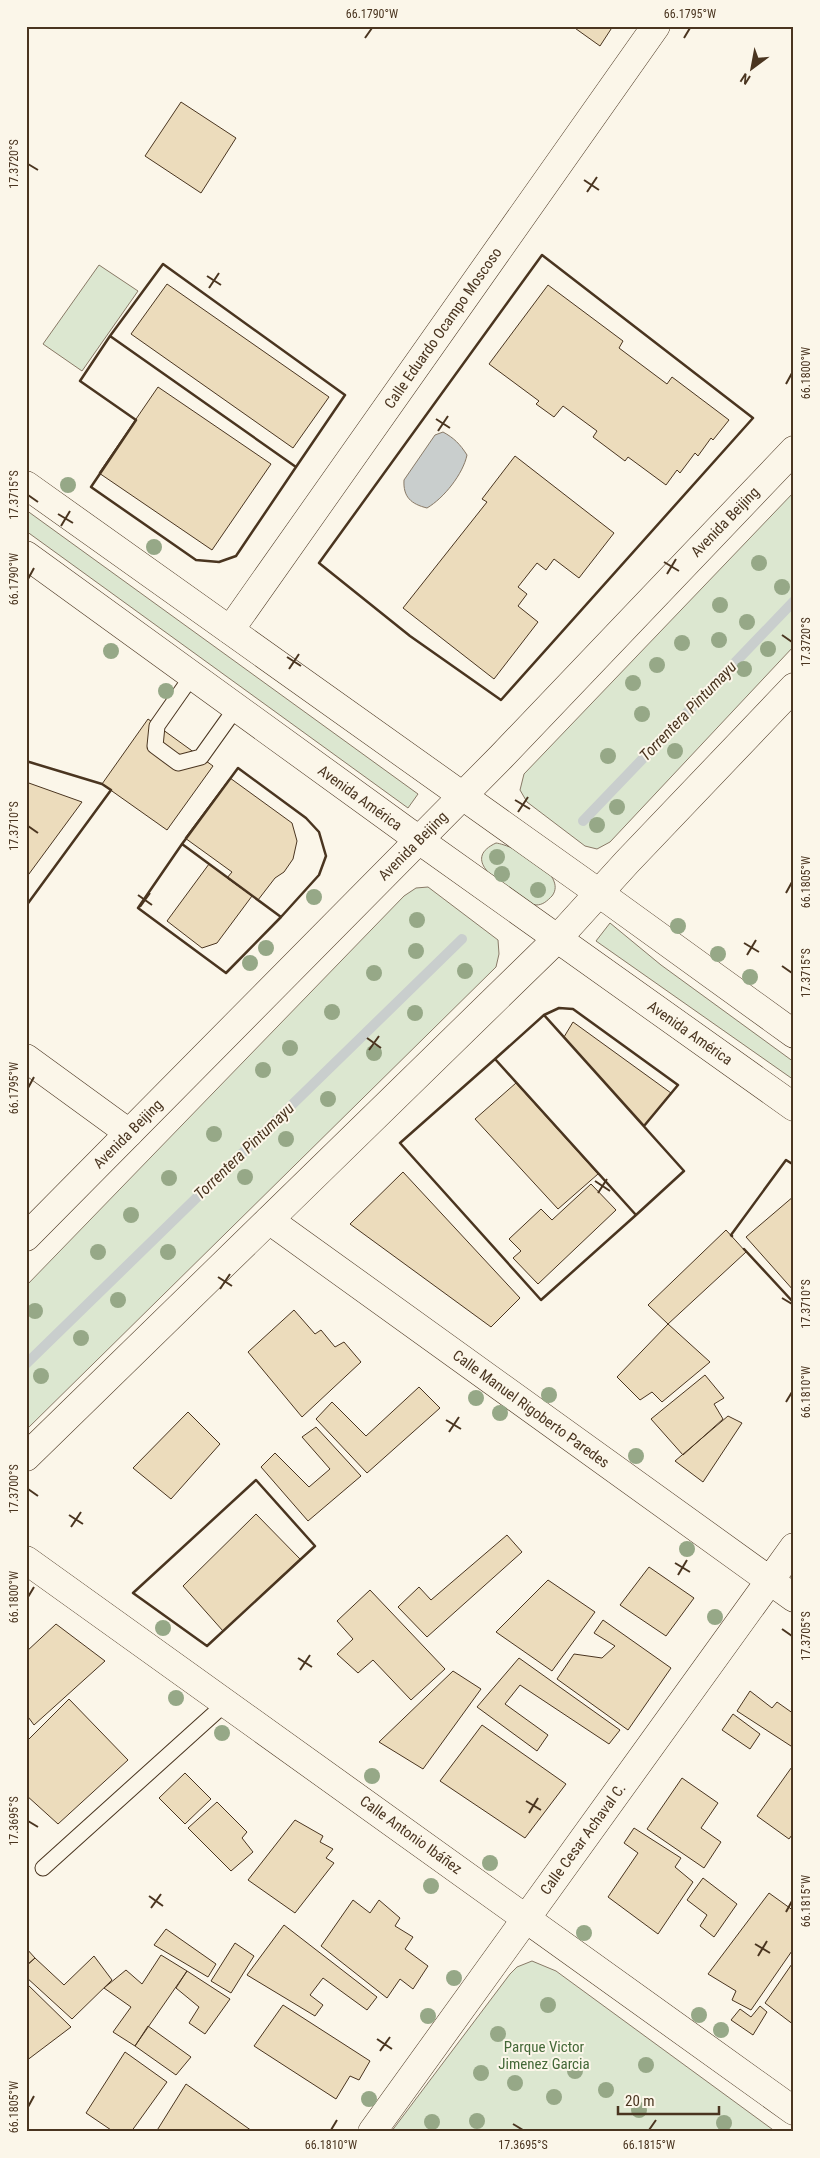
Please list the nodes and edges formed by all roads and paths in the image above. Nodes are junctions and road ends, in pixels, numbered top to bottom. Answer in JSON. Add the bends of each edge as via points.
{"nodes":[{"id":1,"x":656,"y":26,"type":"edge"},
{"id":2,"x":794,"y":450,"type":"edge"},
{"id":3,"x":26,"y":485,"type":"edge"},
{"id":4,"x":26,"y":556,"type":"edge"},
{"id":5,"x":230,"y":630,"type":"junction"},
{"id":6,"x":192,"y":676,"type":"junction"},
{"id":7,"x":794,"y":687,"type":"edge"},
{"id":8,"x":236,"y":708,"type":"junction"},
{"id":9,"x":463,"y":796,"type":"junction"},
{"id":10,"x":419,"y":840,"type":"junction"},
{"id":11,"x":599,"y":893,"type":"junction"},
{"id":12,"x":557,"y":939,"type":"junction"},
{"id":13,"x":794,"y":1034,"type":"edge"},
{"id":14,"x":26,"y":1058,"type":"edge"},
{"id":15,"x":794,"y":1106,"type":"edge"},
{"id":16,"x":129,"y":1133,"type":"junction"},
{"id":17,"x":269,"y":1220,"type":"junction"},
{"id":18,"x":26,"y":1237,"type":"edge"},
{"id":19,"x":26,"y":1457,"type":"edge"},
{"id":20,"x":794,"y":1547,"type":"edge"},
{"id":21,"x":26,"y":1560,"type":"edge"},
{"id":22,"x":769,"y":1580,"type":"junction"},
{"id":23,"x":794,"y":1598,"type":"edge"},
{"id":24,"x":226,"y":1703,"type":"junction"},
{"id":25,"x":43,"y":1868,"type":"dead end"},
{"id":26,"x":526,"y":1918,"type":"junction"},
{"id":27,"x":794,"y":2111,"type":"edge"},
{"id":28,"x":372,"y":2132,"type":"edge"}],
"edges":[{"from":1,"to":5,"type":"main road","name":"Calle Eduardo Ocampo Moscoso"},
{"from":2,"to":9,"type":"main road","name":"Avenida Beijing"},
{"from":3,"to":5,"type":"main road"},
{"from":4,"to":6,"type":"main road","name":"Avenida América"},
{"from":5,"to":9,"type":"main road"},
{"from":6,"to":8,"type":"main road","name":"Avenida América"},
{"from":6,"to":8,"type":"lane","via":[[157,726],[155,746],[178,763],[201,757]]},
{"from":7,"to":11,"type":"main road"},
{"from":8,"to":10,"type":"main road","name":"Avenida América"},
{"from":9,"to":10,"type":"main road","name":"Avenida Beijing"},
{"from":9,"to":11,"type":"main road"},
{"from":10,"to":12,"type":"main road","name":"Avenida América"},
{"from":10,"to":16,"type":"main road","name":"Avenida Beijing"},
{"from":11,"to":12,"type":"main road"},
{"from":11,"to":13,"type":"main road"},
{"from":12,"to":15,"type":"main road","name":"Avenida América"},
{"from":12,"to":17,"type":"main road"},
{"from":14,"to":16,"type":"main road"},
{"from":16,"to":18,"type":"main road","name":"Avenida Beijing"},
{"from":17,"to":19,"type":"main road"},
{"from":17,"to":22,"type":"main road","name":"Calle Manuel Rigoberto Paredes"},
{"from":20,"to":22,"type":"main road","name":"Calle Cesar Achaval C."},
{"from":21,"to":24,"type":"main road","name":"Calle Antonio Ibáñez"},
{"from":22,"to":23,"type":"main road","name":"Calle Manuel Rigoberto Paredes"},
{"from":22,"to":26,"type":"main road","name":"Calle Cesar Achaval C."},
{"from":24,"to":25,"type":"lane"},
{"from":24,"to":26,"type":"main road","name":"Calle Antonio Ibáñez"},
{"from":26,"to":27,"type":"main road","name":"Calle Antonio Ibáñez"},
{"from":26,"to":28,"type":"main road","name":"Calle Cesar Achaval C."}]}
